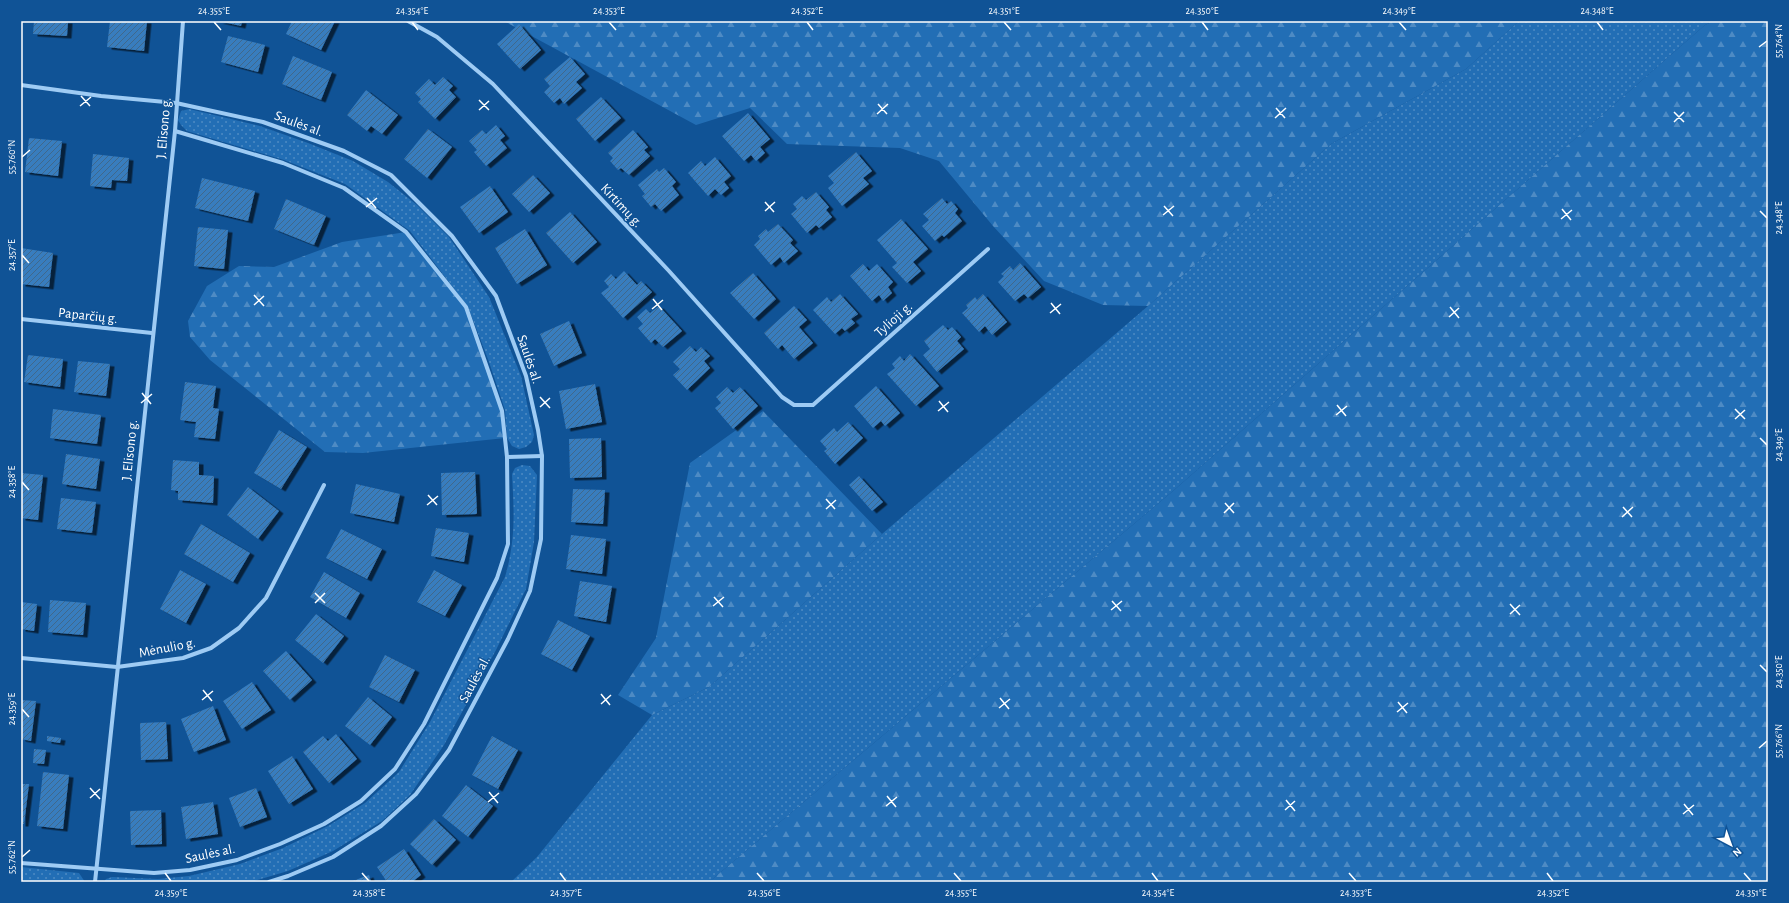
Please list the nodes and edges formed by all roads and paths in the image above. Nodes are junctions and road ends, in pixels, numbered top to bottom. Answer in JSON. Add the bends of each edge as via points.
{"nodes":[{"id":1,"x":183,"y":21,"type":"edge"},
{"id":2,"x":408,"y":21,"type":"edge"},
{"id":3,"x":21,"y":85,"type":"edge"},
{"id":4,"x":176,"y":103,"type":"junction"},
{"id":5,"x":174,"y":131,"type":"junction"},
{"id":6,"x":988,"y":249,"type":"dead end"},
{"id":7,"x":21,"y":319,"type":"edge"},
{"id":8,"x":152,"y":333,"type":"junction"},
{"id":9,"x":813,"y":405,"type":"joint"},
{"id":10,"x":542,"y":456,"type":"junction"},
{"id":11,"x":507,"y":457,"type":"junction"},
{"id":12,"x":324,"y":485,"type":"dead end"},
{"id":13,"x":21,"y":658,"type":"edge"},
{"id":14,"x":118,"y":667,"type":"junction"},
{"id":15,"x":21,"y":863,"type":"edge"},
{"id":16,"x":97,"y":870,"type":"junction"},
{"id":17,"x":95,"y":882,"type":"edge"},
{"id":18,"x":269,"y":882,"type":"edge"}],
"edges":[{"from":1,"to":4,"type":"street","name":"J. Elisono g."},
{"from":2,"to":9,"type":"street","name":"Kirtimų g.","via":[[437,37],[493,84],[669,271],[782,397],[794,405]]},
{"from":3,"to":4,"type":"street","name":"Saulės al."},
{"from":4,"to":5,"type":"street","name":"J. Elisono g."},
{"from":4,"to":10,"type":"street","name":"Saulės al.","via":[[263,122],[344,151],[391,175],[452,236],[496,296],[526,376]]},
{"from":5,"to":8,"type":"street","name":"J. Elisono g."},
{"from":5,"to":11,"type":"street","name":"Saulės al.","via":[[283,163],[344,188],[406,232],[466,308],[502,411]]},
{"from":6,"to":9,"type":"street","name":"Tylioji g."},
{"from":7,"to":8,"type":"street","name":"Paparčių g."},
{"from":8,"to":14,"type":"street","name":"J. Elisono g."},
{"from":10,"to":11,"type":"street"},
{"from":10,"to":18,"type":"street","name":"Saulės al.","via":[[540,539],[530,591],[449,750],[416,794],[381,826],[333,857]]},
{"from":11,"to":16,"type":"street","name":"Saulės al.","via":[[508,544],[497,578],[424,724],[395,769],[361,801],[324,824],[237,860],[190,870],[154,873]]},
{"from":12,"to":14,"type":"street","name":"Mėnulio g.","via":[[266,598],[239,628],[211,648],[199,653],[183,658]]},
{"from":13,"to":14,"type":"street","name":"Mėnulio g."},
{"from":14,"to":16,"type":"street","name":"J. Elisono g."},
{"from":15,"to":16,"type":"street","name":"Saulės al."},
{"from":16,"to":17,"type":"street","name":"J. Elisono g."}]}
